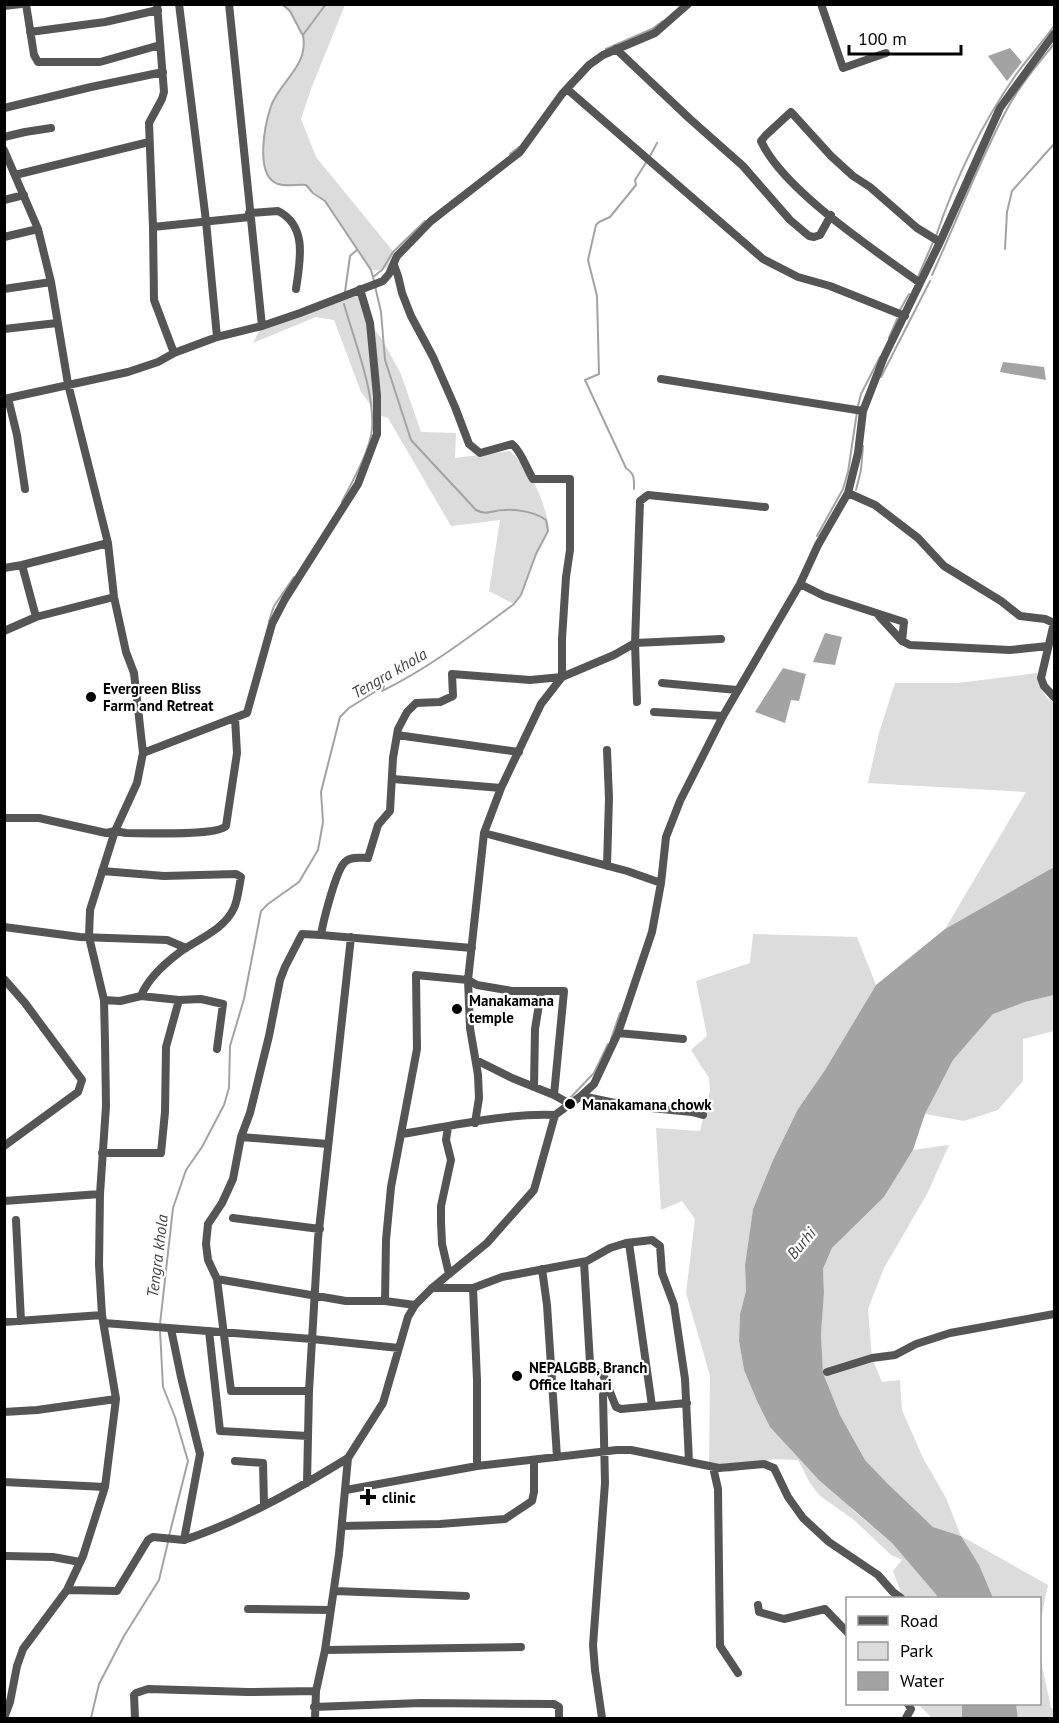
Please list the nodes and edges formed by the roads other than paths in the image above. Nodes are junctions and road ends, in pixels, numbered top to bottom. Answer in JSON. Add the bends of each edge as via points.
{"nodes":[{"id":1,"x":21,"y":4,"type":"edge"},
{"id":2,"x":26,"y":4,"type":"edge"},
{"id":3,"x":179,"y":4,"type":"edge"},
{"id":4,"x":229,"y":4,"type":"edge"},
{"id":5,"x":688,"y":4,"type":"edge"},
{"id":6,"x":821,"y":4,"type":"edge"},
{"id":7,"x":4,"y":6,"type":"edge"},
{"id":8,"x":158,"y":7,"type":"edge"},
{"id":9,"x":30,"y":32,"type":"junction"},
{"id":10,"x":1054,"y":34,"type":"edge"},
{"id":11,"x":160,"y":45,"type":"junction"},
{"id":12,"x":616,"y":49,"type":"junction"},
{"id":13,"x":886,"y":53,"type":"dead end"},
{"id":14,"x":163,"y":72,"type":"junction"},
{"id":15,"x":567,"y":89,"type":"junction"},
{"id":16,"x":4,"y":108,"type":"edge"},
{"id":17,"x":51,"y":128,"type":"dead end"},
{"id":18,"x":4,"y":137,"type":"edge"},
{"id":19,"x":149,"y":142,"type":"junction"},
{"id":20,"x":4,"y":150,"type":"edge"},
{"id":21,"x":11,"y":172,"type":"edge"},
{"id":22,"x":24,"y":195,"type":"junction"},
{"id":23,"x":4,"y":200,"type":"edge"},
{"id":24,"x":249,"y":215,"type":"junction"},
{"id":25,"x":831,"y":215,"type":"junction"},
{"id":26,"x":206,"y":221,"type":"junction"},
{"id":27,"x":153,"y":227,"type":"junction"},
{"id":28,"x":38,"y":229,"type":"junction"},
{"id":29,"x":4,"y":237,"type":"edge"},
{"id":30,"x":940,"y":242,"type":"junction"},
{"id":31,"x":394,"y":265,"type":"junction"},
{"id":32,"x":51,"y":282,"type":"junction"},
{"id":33,"x":920,"y":283,"type":"junction"},
{"id":34,"x":4,"y":289,"type":"edge"},
{"id":35,"x":296,"y":289,"type":"dead end"},
{"id":36,"x":360,"y":289,"type":"junction"},
{"id":37,"x":905,"y":316,"type":"junction"},
{"id":38,"x":57,"y":323,"type":"junction"},
{"id":39,"x":262,"y":326,"type":"junction"},
{"id":40,"x":4,"y":329,"type":"edge"},
{"id":41,"x":217,"y":337,"type":"junction"},
{"id":42,"x":174,"y":353,"type":"junction"},
{"id":43,"x":662,"y":380,"type":"dead end"},
{"id":44,"x":68,"y":384,"type":"junction"},
{"id":45,"x":6,"y":398,"type":"edge"},
{"id":46,"x":859,"y":410,"type":"junction"},
{"id":47,"x":25,"y":489,"type":"dead end"},
{"id":48,"x":848,"y":493,"type":"junction"},
{"id":49,"x":765,"y":507,"type":"dead end"},
{"id":50,"x":108,"y":543,"type":"junction"},
{"id":51,"x":22,"y":565,"type":"junction"},
{"id":52,"x":4,"y":568,"type":"edge"},
{"id":53,"x":800,"y":584,"type":"junction"},
{"id":54,"x":114,"y":597,"type":"junction"},
{"id":55,"x":879,"y":615,"type":"junction"},
{"id":56,"x":36,"y":617,"type":"junction"},
{"id":57,"x":1054,"y":623,"type":"edge"},
{"id":58,"x":4,"y":631,"type":"edge"},
{"id":59,"x":721,"y":639,"type":"dead end"},
{"id":60,"x":902,"y":641,"type":"junction"},
{"id":61,"x":634,"y":643,"type":"junction"},
{"id":62,"x":1048,"y":646,"type":"junction"},
{"id":63,"x":562,"y":677,"type":"junction"},
{"id":64,"x":662,"y":683,"type":"dead end"},
{"id":65,"x":737,"y":690,"type":"junction"},
{"id":66,"x":1054,"y":698,"type":"edge"},
{"id":67,"x":637,"y":702,"type":"dead end"},
{"id":68,"x":654,"y":712,"type":"dead end"},
{"id":69,"x":723,"y":716,"type":"junction"},
{"id":70,"x":235,"y":718,"type":"junction"},
{"id":71,"x":397,"y":735,"type":"junction"},
{"id":72,"x":607,"y":750,"type":"dead end"},
{"id":73,"x":519,"y":752,"type":"junction"},
{"id":74,"x":143,"y":753,"type":"junction"},
{"id":75,"x":393,"y":779,"type":"junction"},
{"id":76,"x":501,"y":788,"type":"junction"},
{"id":77,"x":4,"y":818,"type":"edge"},
{"id":78,"x":115,"y":831,"type":"junction"},
{"id":79,"x":484,"y":834,"type":"junction"},
{"id":80,"x":607,"y":866,"type":"junction"},
{"id":81,"x":102,"y":871,"type":"junction"},
{"id":82,"x":661,"y":883,"type":"junction"},
{"id":83,"x":4,"y":927,"type":"edge"},
{"id":84,"x":321,"y":935,"type":"junction"},
{"id":85,"x":89,"y":937,"type":"junction"},
{"id":86,"x":351,"y":937,"type":"junction"},
{"id":87,"x":186,"y":948,"type":"junction"},
{"id":88,"x":472,"y":948,"type":"junction"},
{"id":89,"x":4,"y":979,"type":"edge"},
{"id":90,"x":468,"y":980,"type":"junction"},
{"id":91,"x":541,"y":992,"type":"junction"},
{"id":92,"x":141,"y":996,"type":"junction"},
{"id":93,"x":104,"y":1000,"type":"junction"},
{"id":94,"x":178,"y":1000,"type":"junction"},
{"id":95,"x":618,"y":1033,"type":"junction"},
{"id":96,"x":683,"y":1039,"type":"dead end"},
{"id":97,"x":217,"y":1049,"type":"dead end"},
{"id":98,"x":476,"y":1060,"type":"junction"},
{"id":99,"x":534,"y":1087,"type":"junction"},
{"id":100,"x":554,"y":1095,"type":"junction"},
{"id":101,"x":581,"y":1096,"type":"junction"},
{"id":102,"x":570,"y":1104,"type":"junction"},
{"id":103,"x":555,"y":1115,"type":"junction"},
{"id":104,"x":703,"y":1115,"type":"dead end"},
{"id":105,"x":475,"y":1123,"type":"junction"},
{"id":106,"x":448,"y":1127,"type":"junction"},
{"id":107,"x":402,"y":1134,"type":"junction"},
{"id":108,"x":241,"y":1137,"type":"junction"},
{"id":109,"x":328,"y":1144,"type":"junction"},
{"id":110,"x":4,"y":1146,"type":"edge"},
{"id":111,"x":102,"y":1153,"type":"junction"},
{"id":112,"x":99,"y":1194,"type":"junction"},
{"id":113,"x":4,"y":1200,"type":"edge"},
{"id":114,"x":233,"y":1218,"type":"dead end"},
{"id":115,"x":16,"y":1220,"type":"dead end"},
{"id":116,"x":320,"y":1228,"type":"junction"},
{"id":117,"x":629,"y":1243,"type":"junction"},
{"id":118,"x":584,"y":1262,"type":"junction"},
{"id":119,"x":542,"y":1269,"type":"junction"},
{"id":120,"x":449,"y":1274,"type":"junction"},
{"id":121,"x":217,"y":1279,"type":"junction"},
{"id":122,"x":432,"y":1288,"type":"junction"},
{"id":123,"x":472,"y":1288,"type":"junction"},
{"id":124,"x":314,"y":1296,"type":"junction"},
{"id":125,"x":385,"y":1301,"type":"junction"},
{"id":126,"x":415,"y":1305,"type":"junction"},
{"id":127,"x":1054,"y":1314,"type":"edge"},
{"id":128,"x":103,"y":1319,"type":"junction"},
{"id":129,"x":21,"y":1321,"type":"junction"},
{"id":130,"x":4,"y":1322,"type":"edge"},
{"id":131,"x":171,"y":1329,"type":"junction"},
{"id":132,"x":209,"y":1331,"type":"junction"},
{"id":133,"x":224,"y":1332,"type":"junction"},
{"id":134,"x":312,"y":1339,"type":"junction"},
{"id":135,"x":399,"y":1348,"type":"junction"},
{"id":136,"x":826,"y":1372,"type":"dead end"},
{"id":137,"x":607,"y":1385,"type":"junction"},
{"id":138,"x":309,"y":1391,"type":"junction"},
{"id":139,"x":117,"y":1399,"type":"junction"},
{"id":140,"x":687,"y":1403,"type":"junction"},
{"id":141,"x":652,"y":1406,"type":"junction"},
{"id":142,"x":4,"y":1412,"type":"edge"},
{"id":143,"x":308,"y":1436,"type":"junction"},
{"id":144,"x":604,"y":1452,"type":"junction"},
{"id":145,"x":557,"y":1457,"type":"junction"},
{"id":146,"x":348,"y":1458,"type":"junction"},
{"id":147,"x":534,"y":1460,"type":"junction"},
{"id":148,"x":235,"y":1461,"type":"dead end"},
{"id":149,"x":689,"y":1462,"type":"junction"},
{"id":150,"x":477,"y":1466,"type":"junction"},
{"id":151,"x":713,"y":1467,"type":"junction"},
{"id":152,"x":4,"y":1482,"type":"edge"},
{"id":153,"x":307,"y":1483,"type":"junction"},
{"id":154,"x":105,"y":1488,"type":"junction"},
{"id":155,"x":346,"y":1490,"type":"junction"},
{"id":156,"x":264,"y":1505,"type":"junction"},
{"id":157,"x":342,"y":1526,"type":"junction"},
{"id":158,"x":181,"y":1540,"type":"junction"},
{"id":159,"x":6,"y":1556,"type":"dead end"},
{"id":160,"x":80,"y":1562,"type":"junction"},
{"id":161,"x":67,"y":1590,"type":"junction"},
{"id":162,"x":334,"y":1591,"type":"junction"},
{"id":163,"x":466,"y":1596,"type":"dead end"},
{"id":164,"x":899,"y":1597,"type":"edge"},
{"id":165,"x":758,"y":1605,"type":"dead end"},
{"id":166,"x":248,"y":1610,"type":"dead end"},
{"id":167,"x":331,"y":1610,"type":"junction"},
{"id":168,"x":846,"y":1631,"type":"edge"},
{"id":169,"x":521,"y":1647,"type":"dead end"},
{"id":170,"x":325,"y":1650,"type":"junction"},
{"id":171,"x":738,"y":1673,"type":"dead end"},
{"id":172,"x":316,"y":1691,"type":"junction"},
{"id":173,"x":909,"y":1706,"type":"edge"},
{"id":174,"x":314,"y":1707,"type":"junction"},
{"id":175,"x":4,"y":1718,"type":"edge"},
{"id":176,"x":135,"y":1719,"type":"edge"},
{"id":177,"x":315,"y":1719,"type":"edge"},
{"id":178,"x":559,"y":1719,"type":"edge"},
{"id":179,"x":602,"y":1719,"type":"edge"},
{"id":180,"x":906,"y":1719,"type":"edge"},
{"id":181,"x":917,"y":1719,"type":"edge"}],
"edges":[{"from":1,"to":7,"type":"street"},
{"from":2,"to":9,"type":"street"},
{"from":3,"to":26,"type":"street"},
{"from":4,"to":24,"type":"street"},
{"from":5,"to":12,"type":"street","via":[[655,33]]},
{"from":6,"to":13,"type":"street","via":[[843,68]]},
{"from":8,"to":9,"type":"street","via":[[105,22]]},
{"from":8,"to":11,"type":"street"},
{"from":9,"to":11,"type":"street","via":[[35,59],[44,62],[100,62]]},
{"from":10,"to":30,"type":"street","via":[[1000,108]]},
{"from":11,"to":14,"type":"street"},
{"from":12,"to":15,"type":"street","via":[[589,65]]},
{"from":12,"to":25,"type":"street","via":[[743,166],[809,236],[820,235]]},
{"from":14,"to":16,"type":"street"},
{"from":14,"to":19,"type":"street","via":[[162,99],[151,117]]},
{"from":15,"to":31,"type":"street","via":[[520,152],[431,220],[397,256]]},
{"from":15,"to":37,"type":"street","via":[[763,259],[798,277]]},
{"from":17,"to":18,"type":"street"},
{"from":19,"to":21,"type":"street"},
{"from":19,"to":27,"type":"street"},
{"from":20,"to":21,"type":"street"},
{"from":21,"to":22,"type":"street"},
{"from":22,"to":23,"type":"street"},
{"from":22,"to":28,"type":"street"},
{"from":24,"to":26,"type":"street"},
{"from":24,"to":35,"type":"street","via":[[278,211],[293,222],[301,255]]},
{"from":24,"to":39,"type":"street"},
{"from":25,"to":30,"type":"street","via":[[810,200],[761,141],[791,112],[853,176]]},
{"from":25,"to":33,"type":"street"},
{"from":26,"to":27,"type":"street"},
{"from":26,"to":41,"type":"street"},
{"from":27,"to":42,"type":"street","via":[[154,300]]},
{"from":28,"to":29,"type":"street"},
{"from":28,"to":32,"type":"street"},
{"from":30,"to":33,"type":"street"},
{"from":31,"to":36,"type":"street","via":[[383,280]]},
{"from":31,"to":63,"type":"street","via":[[411,316],[433,357],[469,444],[480,453],[512,444],[533,478],[570,479]]},
{"from":32,"to":34,"type":"street"},
{"from":32,"to":38,"type":"street"},
{"from":33,"to":37,"type":"street"},
{"from":36,"to":39,"type":"street"},
{"from":36,"to":70,"type":"street","via":[[370,323],[377,434],[358,484],[280,608],[247,713]]},
{"from":37,"to":46,"type":"street"},
{"from":38,"to":40,"type":"street"},
{"from":38,"to":44,"type":"street"},
{"from":39,"to":41,"type":"street"},
{"from":41,"to":42,"type":"street"},
{"from":42,"to":44,"type":"street","via":[[128,372]]},
{"from":43,"to":46,"type":"street"},
{"from":44,"to":45,"type":"street"},
{"from":44,"to":50,"type":"street"},
{"from":45,"to":47,"type":"street","via":[[17,435]]},
{"from":46,"to":48,"type":"street","via":[[858,453]]},
{"from":48,"to":53,"type":"street"},
{"from":48,"to":57,"type":"street","via":[[875,505],[918,538],[944,566],[1020,616]]},
{"from":49,"to":61,"type":"street","via":[[648,495],[640,501]]},
{"from":50,"to":51,"type":"street"},
{"from":50,"to":54,"type":"street"},
{"from":51,"to":52,"type":"street"},
{"from":51,"to":56,"type":"street"},
{"from":53,"to":55,"type":"street"},
{"from":53,"to":65,"type":"street"},
{"from":54,"to":56,"type":"street"},
{"from":54,"to":74,"type":"street","via":[[134,673]]},
{"from":55,"to":60,"type":"street"},
{"from":55,"to":60,"type":"street","via":[[904,622]]},
{"from":56,"to":58,"type":"street"},
{"from":57,"to":62,"type":"street"},
{"from":59,"to":61,"type":"street"},
{"from":60,"to":62,"type":"street","via":[[910,645],[1010,650]]},
{"from":61,"to":63,"type":"street"},
{"from":61,"to":67,"type":"street"},
{"from":62,"to":66,"type":"street","via":[[1041,678]]},
{"from":63,"to":71,"type":"street","via":[[530,680],[452,674],[453,696],[440,702],[416,704],[407,712]]},
{"from":63,"to":73,"type":"street","via":[[541,704]]},
{"from":64,"to":65,"type":"street"},
{"from":65,"to":69,"type":"street"},
{"from":68,"to":69,"type":"street"},
{"from":69,"to":82,"type":"street","via":[[666,837]]},
{"from":70,"to":74,"type":"street"},
{"from":70,"to":78,"type":"street","via":[[237,753],[226,826],[222,830]]},
{"from":71,"to":73,"type":"street"},
{"from":71,"to":75,"type":"street"},
{"from":72,"to":80,"type":"street"},
{"from":73,"to":76,"type":"street"},
{"from":74,"to":78,"type":"street","via":[[137,783]]},
{"from":75,"to":76,"type":"street"},
{"from":75,"to":84,"type":"street","via":[[390,811],[378,825],[368,858],[346,860],[340,868]]},
{"from":76,"to":79,"type":"street"},
{"from":77,"to":78,"type":"street","via":[[39,818],[106,833]]},
{"from":78,"to":81,"type":"street"},
{"from":79,"to":80,"type":"street"},
{"from":79,"to":88,"type":"street"},
{"from":80,"to":82,"type":"street"},
{"from":81,"to":85,"type":"street","via":[[90,910]]},
{"from":81,"to":87,"type":"street","via":[[241,877],[228,917]]},
{"from":82,"to":95,"type":"street","via":[[652,932]]},
{"from":83,"to":85,"type":"street"},
{"from":84,"to":86,"type":"street"},
{"from":84,"to":108,"type":"street","via":[[302,934],[285,967]]},
{"from":85,"to":87,"type":"street","via":[[166,940]]},
{"from":85,"to":93,"type":"street"},
{"from":86,"to":88,"type":"street"},
{"from":86,"to":109,"type":"street"},
{"from":87,"to":92,"type":"street","via":[[162,966]]},
{"from":88,"to":90,"type":"street"},
{"from":89,"to":110,"type":"street","via":[[82,1080],[78,1092]]},
{"from":90,"to":91,"type":"street","via":[[500,989]]},
{"from":90,"to":98,"type":"street"},
{"from":90,"to":107,"type":"street","via":[[416,975],[417,1049]]},
{"from":91,"to":99,"type":"street"},
{"from":91,"to":100,"type":"street","via":[[564,991]]},
{"from":92,"to":93,"type":"street"},
{"from":92,"to":94,"type":"street"},
{"from":93,"to":111,"type":"street","via":[[106,1106]]},
{"from":94,"to":97,"type":"street","via":[[201,999],[223,1004]]},
{"from":94,"to":111,"type":"street","via":[[166,1047],[161,1153]]},
{"from":95,"to":96,"type":"street"},
{"from":95,"to":101,"type":"street","via":[[594,1084]]},
{"from":98,"to":99,"type":"street"},
{"from":98,"to":105,"type":"street","via":[[479,1098]]},
{"from":99,"to":100,"type":"street"},
{"from":100,"to":102,"type":"street"},
{"from":101,"to":102,"type":"street"},
{"from":101,"to":104,"type":"street"},
{"from":102,"to":103,"type":"street"},
{"from":103,"to":105,"type":"street"},
{"from":103,"to":120,"type":"street","via":[[534,1190],[487,1243]]},
{"from":105,"to":106,"type":"street"},
{"from":106,"to":107,"type":"street"},
{"from":106,"to":120,"type":"street","via":[[446,1140],[451,1161],[441,1222]]},
{"from":107,"to":125,"type":"street","via":[[391,1186]]},
{"from":108,"to":109,"type":"street"},
{"from":108,"to":121,"type":"street","via":[[233,1179],[208,1224],[208,1260]]},
{"from":109,"to":116,"type":"street"},
{"from":111,"to":112,"type":"street"},
{"from":112,"to":113,"type":"street"},
{"from":112,"to":128,"type":"street"},
{"from":114,"to":116,"type":"street"},
{"from":115,"to":129,"type":"street"},
{"from":116,"to":124,"type":"street"},
{"from":117,"to":118,"type":"street"},
{"from":117,"to":140,"type":"street","via":[[652,1240],[659,1244],[663,1280],[674,1305]]},
{"from":117,"to":141,"type":"street"},
{"from":118,"to":119,"type":"street"},
{"from":118,"to":137,"type":"street","via":[[590,1363]]},
{"from":119,"to":123,"type":"street"},
{"from":119,"to":145,"type":"street"},
{"from":120,"to":122,"type":"street"},
{"from":121,"to":124,"type":"street"},
{"from":121,"to":133,"type":"street"},
{"from":122,"to":123,"type":"street"},
{"from":122,"to":126,"type":"street"},
{"from":123,"to":150,"type":"street"},
{"from":124,"to":125,"type":"street"},
{"from":124,"to":134,"type":"street"},
{"from":125,"to":126,"type":"street"},
{"from":126,"to":135,"type":"street"},
{"from":127,"to":136,"type":"street","via":[[950,1333],[895,1354]]},
{"from":128,"to":129,"type":"street"},
{"from":128,"to":131,"type":"street"},
{"from":128,"to":139,"type":"street"},
{"from":129,"to":130,"type":"street"},
{"from":131,"to":132,"type":"street"},
{"from":131,"to":158,"type":"street","via":[[200,1454]]},
{"from":132,"to":133,"type":"street"},
{"from":132,"to":143,"type":"street","via":[[220,1431]]},
{"from":133,"to":134,"type":"street"},
{"from":133,"to":138,"type":"street","via":[[231,1391]]},
{"from":134,"to":135,"type":"street"},
{"from":134,"to":138,"type":"street"},
{"from":135,"to":146,"type":"street","via":[[383,1403]]},
{"from":137,"to":141,"type":"street","via":[[616,1407]]},
{"from":137,"to":144,"type":"street","via":[[603,1395]]},
{"from":138,"to":143,"type":"street"},
{"from":139,"to":142,"type":"street"},
{"from":139,"to":154,"type":"street"},
{"from":140,"to":141,"type":"street"},
{"from":140,"to":149,"type":"street"},
{"from":143,"to":153,"type":"street"},
{"from":144,"to":145,"type":"street"},
{"from":144,"to":149,"type":"street","via":[[631,1450]]},
{"from":144,"to":179,"type":"street","via":[[593,1645]]},
{"from":145,"to":147,"type":"street"},
{"from":146,"to":153,"type":"street"},
{"from":146,"to":155,"type":"street"},
{"from":147,"to":150,"type":"street"},
{"from":147,"to":157,"type":"street","via":[[532,1501],[505,1519]]},
{"from":148,"to":156,"type":"street","via":[[262,1463]]},
{"from":149,"to":151,"type":"street"},
{"from":150,"to":155,"type":"street"},
{"from":151,"to":164,"type":"street","via":[[764,1464],[774,1468],[803,1518],[829,1542],[878,1575]]},
{"from":151,"to":171,"type":"street","via":[[718,1489],[720,1646]]},
{"from":152,"to":154,"type":"street"},
{"from":153,"to":156,"type":"street"},
{"from":154,"to":160,"type":"street"},
{"from":155,"to":157,"type":"street"},
{"from":156,"to":158,"type":"street"},
{"from":157,"to":162,"type":"street"},
{"from":158,"to":161,"type":"street","via":[[153,1538],[145,1543],[117,1591]]},
{"from":159,"to":160,"type":"street"},
{"from":160,"to":161,"type":"street"},
{"from":161,"to":175,"type":"street","via":[[23,1649]]},
{"from":162,"to":163,"type":"street"},
{"from":162,"to":167,"type":"street"},
{"from":165,"to":168,"type":"street","via":[[759,1612],[784,1619],[825,1609]]},
{"from":166,"to":167,"type":"street"},
{"from":167,"to":170,"type":"street"},
{"from":169,"to":170,"type":"street"},
{"from":170,"to":172,"type":"street"},
{"from":172,"to":174,"type":"street"},
{"from":172,"to":176,"type":"street","via":[[148,1689],[134,1695]]},
{"from":173,"to":180,"type":"street"},
{"from":173,"to":181,"type":"street"},
{"from":174,"to":177,"type":"street"},
{"from":174,"to":178,"type":"street","via":[[554,1704],[559,1707]]}]}
